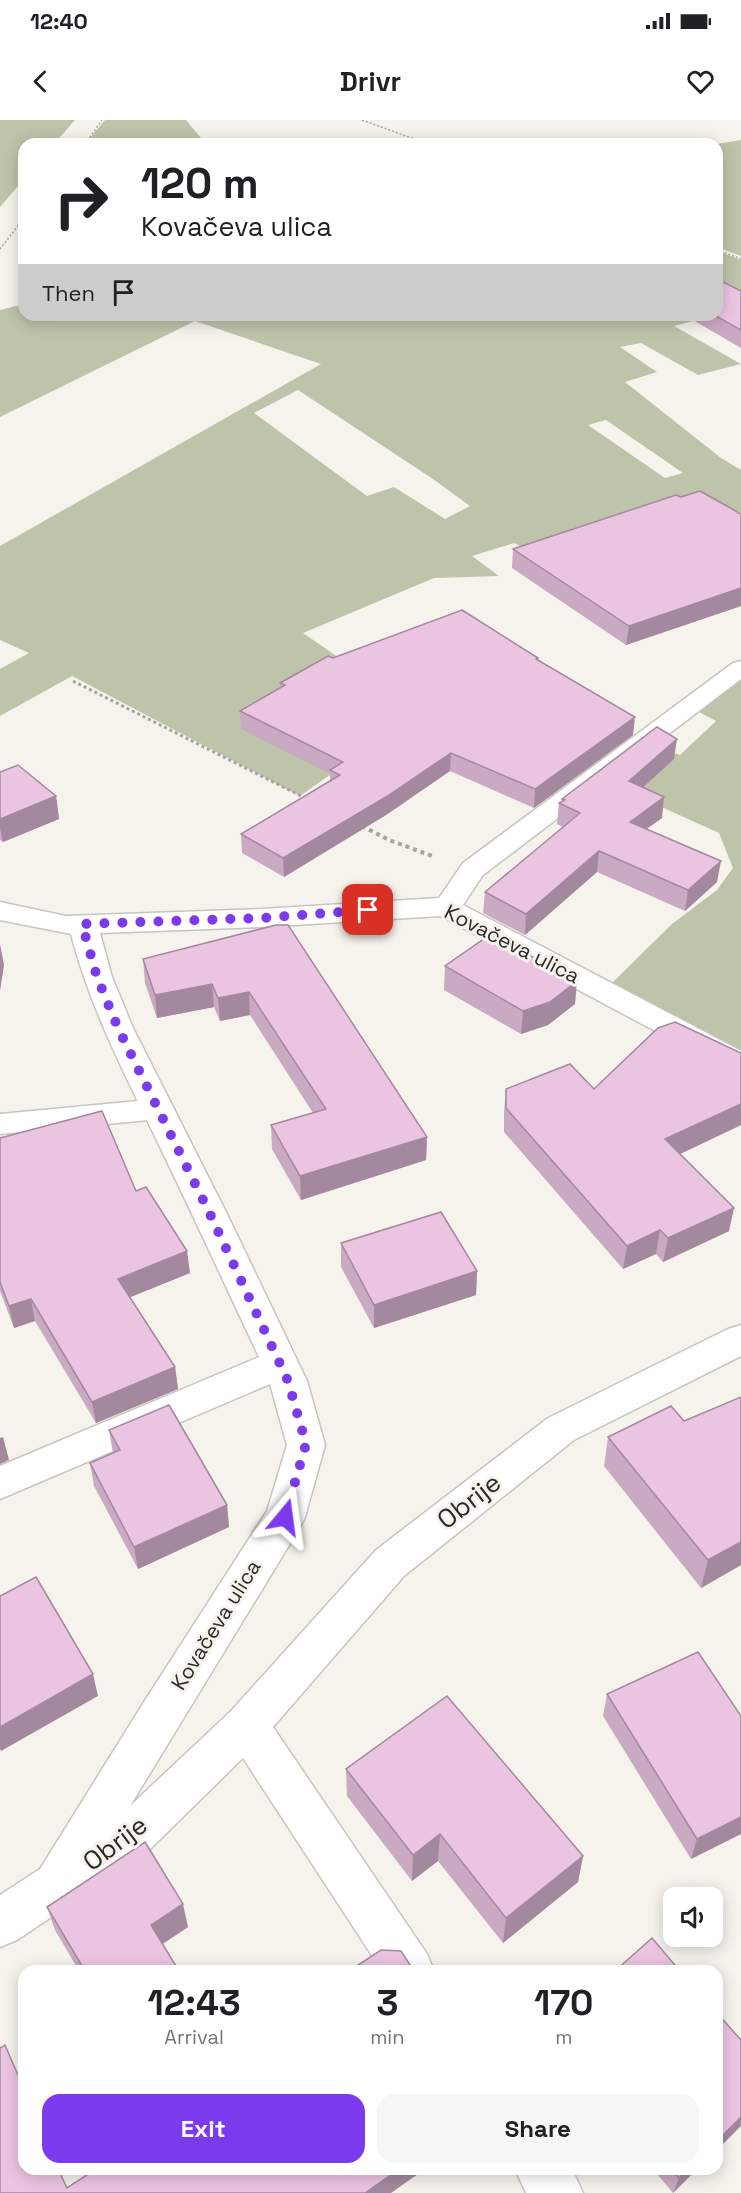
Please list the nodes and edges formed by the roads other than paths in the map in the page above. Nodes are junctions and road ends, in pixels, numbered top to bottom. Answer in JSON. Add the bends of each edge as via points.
{"nodes":[{"id":1,"x":741,"y":668,"type":"edge"},
{"id":2,"x":447,"y":908,"type":"junction"},
{"id":3,"x":0,"y":911,"type":"edge"},
{"id":4,"x":82,"y":924,"type":"junction"},
{"id":5,"x":741,"y":1064,"type":"edge"},
{"id":6,"x":159,"y":1109,"type":"junction"},
{"id":7,"x":0,"y":1124,"type":"edge"},
{"id":8,"x":741,"y":1339,"type":"edge"},
{"id":9,"x":280,"y":1364,"type":"junction"},
{"id":10,"x":0,"y":1483,"type":"edge"},
{"id":11,"x":246,"y":1725,"type":"junction"},
{"id":12,"x":58,"y":1883,"type":"junction"},
{"id":13,"x":0,"y":1923,"type":"edge"},
{"id":14,"x":406,"y":1965,"type":"edge"},
{"id":15,"x":545,"y":2175,"type":"edge"},
{"id":16,"x":557,"y":2193,"type":"edge"}],
"edges":[{"from":1,"to":2,"type":"street","via":[[473,869]]},
{"from":2,"to":4,"type":"street","name":"Kovačeva ulica"},
{"from":2,"to":5,"type":"street","name":"Kovačeva ulica"},
{"from":3,"to":4,"type":"street","name":"Kovačeva ulica"},
{"from":4,"to":6,"type":"street","name":"Kovačeva ulica","via":[[97,977],[118,1028]]},
{"from":6,"to":7,"type":"lane"},
{"from":6,"to":9,"type":"street","name":"Kovačeva ulica"},
{"from":8,"to":11,"type":"street","name":"Obrije","via":[[561,1430],[390,1563]]},
{"from":9,"to":10,"type":"street"},
{"from":9,"to":12,"type":"street","name":"Kovačeva ulica","via":[[306,1444],[285,1517]]},
{"from":11,"to":12,"type":"street","name":"Obrije","via":[[128,1839]]},
{"from":11,"to":14,"type":"street"},
{"from":12,"to":13,"type":"street","name":"Obrije"},
{"from":15,"to":16,"type":"street"}]}
